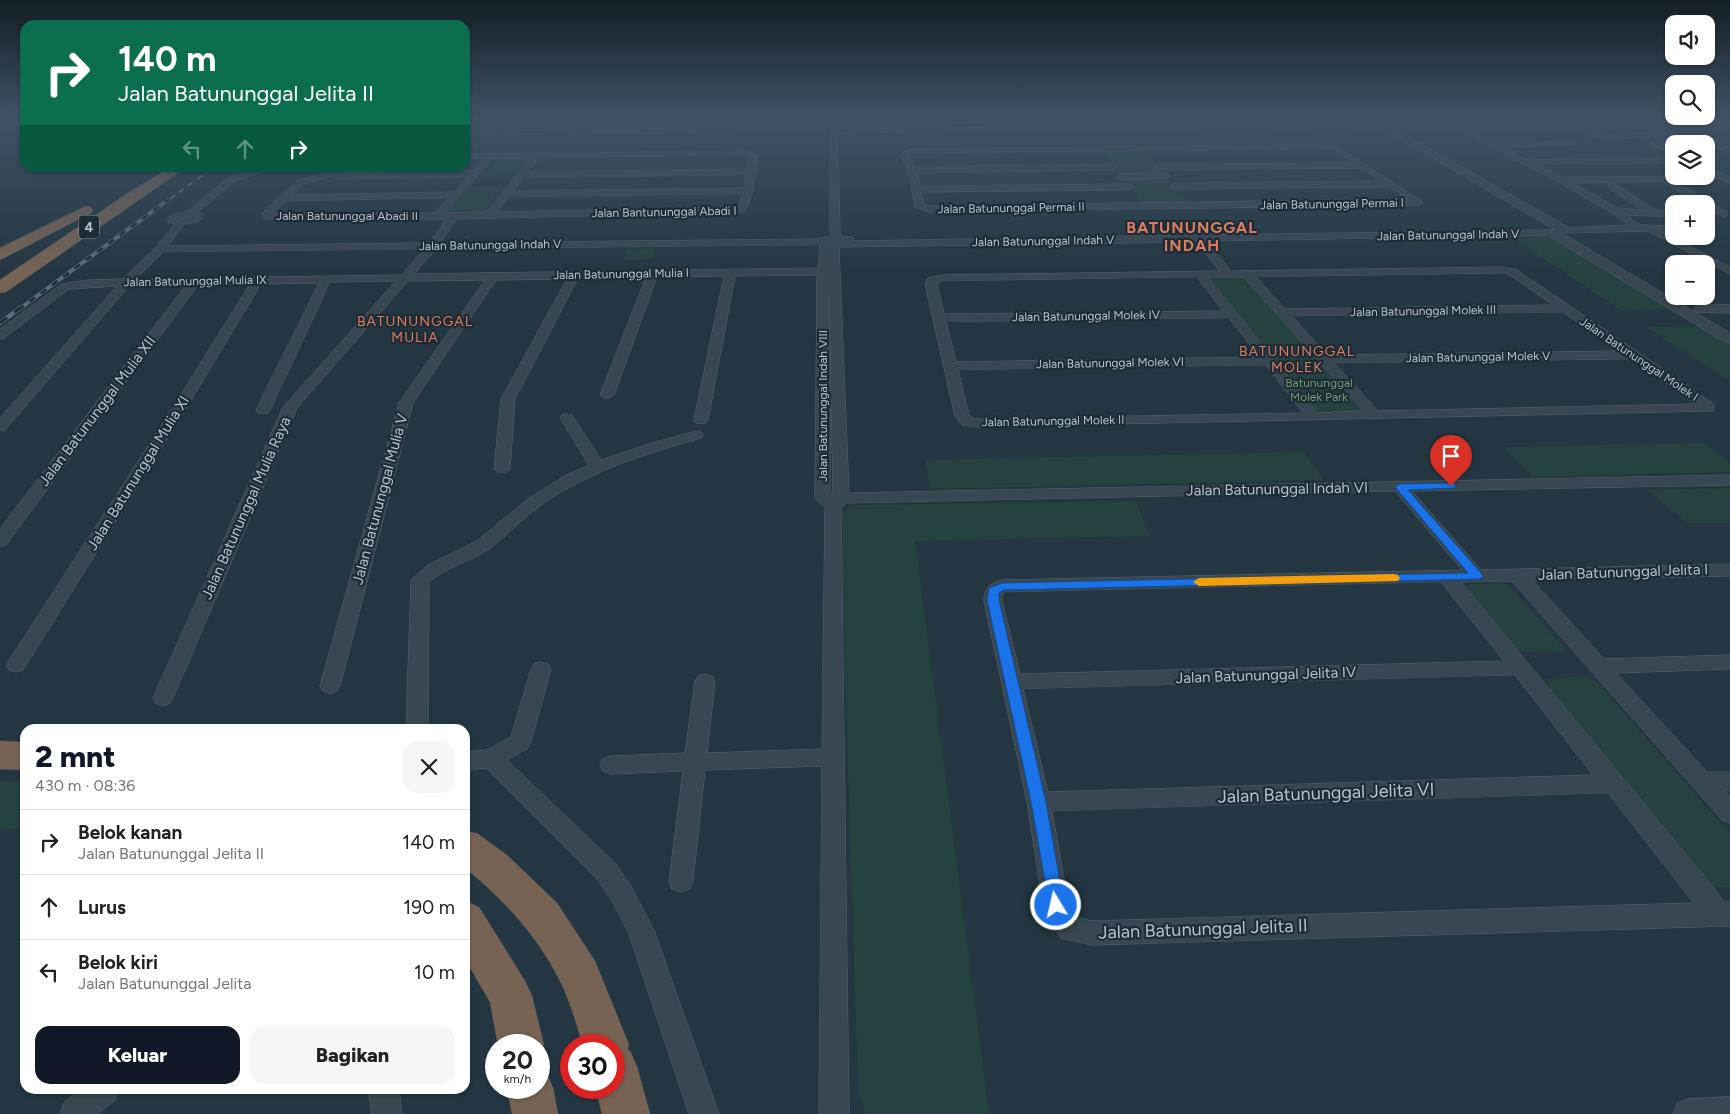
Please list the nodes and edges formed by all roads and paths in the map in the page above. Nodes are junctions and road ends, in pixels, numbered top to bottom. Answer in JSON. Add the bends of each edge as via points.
{"nodes":[{"id":1,"x":480,"y":168,"type":"edge"},
{"id":2,"x":527,"y":168,"type":"edge"},
{"id":3,"x":752,"y":168,"type":"edge"},
{"id":4,"x":831,"y":168,"type":"edge"},
{"id":5,"x":1047,"y":168,"type":"edge"},
{"id":6,"x":1114,"y":168,"type":"edge"},
{"id":7,"x":1159,"y":168,"type":"edge"},
{"id":8,"x":1367,"y":168,"type":"edge"},
{"id":9,"x":1450,"y":168,"type":"edge"},
{"id":10,"x":1539,"y":168,"type":"edge"},
{"id":11,"x":912,"y":170,"type":"joint"},
{"id":12,"x":153,"y":172,"type":"edge"},
{"id":13,"x":172,"y":172,"type":"edge"},
{"id":14,"x":256,"y":172,"type":"edge"},
{"id":15,"x":338,"y":172,"type":"edge"},
{"id":16,"x":751,"y":172,"type":"junction"},
{"id":17,"x":1715,"y":173,"type":"edge"},
{"id":18,"x":475,"y":174,"type":"junction"},
{"id":19,"x":521,"y":175,"type":"junction"},
{"id":20,"x":324,"y":176,"type":"junction"},
{"id":21,"x":1166,"y":176,"type":"junction"},
{"id":22,"x":1120,"y":177,"type":"junction"},
{"id":23,"x":1664,"y":179,"type":"joint"},
{"id":24,"x":1562,"y":180,"type":"junction"},
{"id":25,"x":1730,"y":181,"type":"edge"},
{"id":26,"x":1391,"y":184,"type":"junction"},
{"id":27,"x":1175,"y":186,"type":"junction"},
{"id":28,"x":1612,"y":186,"type":"dead end"},
{"id":29,"x":917,"y":189,"type":"junction"},
{"id":30,"x":122,"y":190,"type":"junction"},
{"id":31,"x":748,"y":191,"type":"junction"},
{"id":32,"x":506,"y":194,"type":"junction"},
{"id":33,"x":457,"y":195,"type":"junction"},
{"id":34,"x":1136,"y":196,"type":"junction"},
{"id":35,"x":285,"y":198,"type":"junction"},
{"id":36,"x":1193,"y":205,"type":"junction"},
{"id":37,"x":1594,"y":211,"type":"dead end"},
{"id":38,"x":1616,"y":211,"type":"junction"},
{"id":39,"x":1654,"y":213,"type":"junction"},
{"id":40,"x":1665,"y":214,"type":"edge"},
{"id":41,"x":1724,"y":214,"type":"dead end"},
{"id":42,"x":468,"y":215,"type":"junction"},
{"id":43,"x":490,"y":215,"type":"junction"},
{"id":44,"x":438,"y":216,"type":"junction"},
{"id":45,"x":455,"y":216,"type":"junction"},
{"id":46,"x":1715,"y":218,"type":"edge"},
{"id":47,"x":1730,"y":226,"type":"edge"},
{"id":48,"x":1642,"y":228,"type":"junction"},
{"id":49,"x":1557,"y":231,"type":"junction"},
{"id":50,"x":1665,"y":231,"type":"edge"},
{"id":51,"x":1191,"y":237,"type":"junction"},
{"id":52,"x":828,"y":242,"type":"junction"},
{"id":53,"x":1688,"y":245,"type":"edge"},
{"id":54,"x":434,"y":246,"type":"junction"},
{"id":55,"x":160,"y":249,"type":"junction"},
{"id":56,"x":1698,"y":254,"type":"junction"},
{"id":57,"x":0,"y":255,"type":"edge"},
{"id":58,"x":0,"y":271,"type":"edge"},
{"id":59,"x":829,"y":271,"type":"junction"},
{"id":60,"x":1730,"y":271,"type":"edge"},
{"id":61,"x":730,"y":273,"type":"junction"},
{"id":62,"x":653,"y":274,"type":"junction"},
{"id":63,"x":1200,"y":274,"type":"junction"},
{"id":64,"x":1223,"y":274,"type":"junction"},
{"id":65,"x":1246,"y":274,"type":"junction"},
{"id":66,"x":574,"y":275,"type":"junction"},
{"id":67,"x":493,"y":276,"type":"junction"},
{"id":68,"x":407,"y":277,"type":"junction"},
{"id":69,"x":327,"y":278,"type":"junction"},
{"id":70,"x":258,"y":280,"type":"junction"},
{"id":71,"x":195,"y":281,"type":"junction"},
{"id":72,"x":126,"y":282,"type":"junction"},
{"id":73,"x":0,"y":288,"type":"edge"},
{"id":74,"x":1665,"y":289,"type":"edge"},
{"id":75,"x":1693,"y":305,"type":"edge"},
{"id":76,"x":1565,"y":308,"type":"junction"},
{"id":77,"x":1700,"y":309,"type":"junction"},
{"id":78,"x":1730,"y":309,"type":"edge"},
{"id":79,"x":1282,"y":313,"type":"junction"},
{"id":80,"x":1233,"y":314,"type":"junction"},
{"id":81,"x":939,"y":318,"type":"junction"},
{"id":82,"x":1730,"y":327,"type":"edge"},
{"id":83,"x":0,"y":335,"type":"edge"},
{"id":84,"x":1730,"y":339,"type":"edge"},
{"id":85,"x":1633,"y":355,"type":"junction"},
{"id":86,"x":1324,"y":359,"type":"junction"},
{"id":87,"x":1270,"y":361,"type":"junction"},
{"id":88,"x":950,"y":366,"type":"junction"},
{"id":89,"x":607,"y":394,"type":"dead end"},
{"id":90,"x":263,"y":410,"type":"dead end"},
{"id":91,"x":1374,"y":415,"type":"junction"},
{"id":92,"x":1314,"y":417,"type":"junction"},
{"id":93,"x":567,"y":418,"type":"dead end"},
{"id":94,"x":0,"y":427,"type":"edge"},
{"id":95,"x":597,"y":466,"type":"junction"},
{"id":96,"x":502,"y":469,"type":"dead end"},
{"id":97,"x":1730,"y":480,"type":"edge"},
{"id":98,"x":1406,"y":487,"type":"junction"},
{"id":99,"x":832,"y":501,"type":"junction"},
{"id":100,"x":0,"y":541,"type":"edge"},
{"id":101,"x":1730,"y":570,"type":"edge"},
{"id":102,"x":1517,"y":575,"type":"junction"},
{"id":103,"x":1482,"y":576,"type":"junction"},
{"id":104,"x":1447,"y":577,"type":"junction"},
{"id":105,"x":1730,"y":662,"type":"edge"},
{"id":106,"x":16,"y":666,"type":"dead end"},
{"id":107,"x":1598,"y":666,"type":"junction"},
{"id":108,"x":1520,"y":668,"type":"junction"},
{"id":109,"x":541,"y":669,"type":"dead end"},
{"id":110,"x":705,"y":681,"type":"dead end"},
{"id":111,"x":1012,"y":682,"type":"junction"},
{"id":112,"x":330,"y":686,"type":"dead end"},
{"id":113,"x":163,"y":698,"type":"dead end"},
{"id":114,"x":417,"y":724,"type":"edge"},
{"id":115,"x":834,"y":757,"type":"junction"},
{"id":116,"x":492,"y":759,"type":"junction"},
{"id":117,"x":470,"y":761,"type":"edge"},
{"id":118,"x":695,"y":761,"type":"junction"},
{"id":119,"x":611,"y":765,"type":"dead end"},
{"id":120,"x":1730,"y":781,"type":"edge"},
{"id":121,"x":1702,"y":782,"type":"junction"},
{"id":122,"x":1614,"y":784,"type":"junction"},
{"id":123,"x":1039,"y":802,"type":"junction"},
{"id":124,"x":1730,"y":813,"type":"edge"},
{"id":125,"x":470,"y":850,"type":"edge"},
{"id":126,"x":681,"y":881,"type":"dead end"},
{"id":127,"x":1724,"y":914,"type":"edge"},
{"id":128,"x":470,"y":928,"type":"edge"},
{"id":129,"x":519,"y":1034,"type":"edge"},
{"id":130,"x":602,"y":1034,"type":"edge"},
{"id":131,"x":98,"y":1094,"type":"edge"},
{"id":132,"x":385,"y":1094,"type":"edge"},
{"id":133,"x":622,"y":1099,"type":"edge"},
{"id":134,"x":1730,"y":1112,"type":"edge"},
{"id":135,"x":76,"y":1114,"type":"edge"},
{"id":136,"x":387,"y":1114,"type":"edge"},
{"id":137,"x":626,"y":1114,"type":"edge"},
{"id":138,"x":704,"y":1114,"type":"edge"},
{"id":139,"x":834,"y":1114,"type":"edge"},
{"id":140,"x":1688,"y":1114,"type":"edge"}],
"edges":[{"from":1,"to":18,"type":"street"},
{"from":2,"to":19,"type":"street"},
{"from":3,"to":16,"type":"street","name":"Jalan Bantununggal Abadi I"},
{"from":4,"to":52,"type":"street","name":"Jalan Batununggal Indah VIII"},
{"from":5,"to":11,"type":"street"},
{"from":6,"to":22,"type":"street"},
{"from":7,"to":21,"type":"street"},
{"from":8,"to":26,"type":"street","name":"Jalan Batununggal Permai I"},
{"from":9,"to":49,"type":"street"},
{"from":10,"to":24,"type":"street"},
{"from":11,"to":29,"type":"street","name":"Jalan Batununggal Permai II"},
{"from":12,"to":30,"type":"highway","number":"4"},
{"from":13,"to":73,"type":"highway","number":"4"},
{"from":14,"to":55,"type":"street","via":[[232,179],[190,214],[171,220],[181,222]]},
{"from":15,"to":20,"type":"street","name":"Jalan Batununggal Abadi II"},
{"from":16,"to":19,"type":"street"},
{"from":16,"to":31,"type":"street","name":"Jalan Bantununggal Abadi I"},
{"from":17,"to":25,"type":"street"},
{"from":18,"to":20,"type":"street"},
{"from":18,"to":33,"type":"street"},
{"from":19,"to":32,"type":"street"},
{"from":20,"to":35,"type":"street","name":"Jalan Batununggal Abadi II","via":[[300,183]]},
{"from":21,"to":22,"type":"street"},
{"from":21,"to":27,"type":"street"},
{"from":22,"to":34,"type":"street"},
{"from":23,"to":24,"type":"street"},
{"from":23,"to":41,"type":"street"},
{"from":24,"to":38,"type":"street"},
{"from":26,"to":27,"type":"street"},
{"from":26,"to":36,"type":"street","name":"Jalan Batununggal Permai I","via":[[1418,202]]},
{"from":27,"to":36,"type":"street"},
{"from":28,"to":39,"type":"street"},
{"from":29,"to":34,"type":"street"},
{"from":29,"to":34,"type":"street","name":"Jalan Batununggal Permai II","via":[[920,207],[928,209]]},
{"from":30,"to":57,"type":"highway"},
{"from":30,"to":58,"type":"highway","number":"4"},
{"from":31,"to":32,"type":"street"},
{"from":31,"to":43,"type":"street","name":"Jalan Bantununggal Abadi I","via":[[742,210],[733,211]]},
{"from":32,"to":43,"type":"street"},
{"from":33,"to":35,"type":"street"},
{"from":33,"to":44,"type":"street"},
{"from":34,"to":36,"type":"street"},
{"from":35,"to":44,"type":"street","name":"Jalan Batununggal Abadi II","via":[[267,216]]},
{"from":37,"to":38,"type":"street"},
{"from":38,"to":39,"type":"street"},
{"from":38,"to":48,"type":"street"},
{"from":39,"to":40,"type":"street"},
{"from":42,"to":43,"type":"street"},
{"from":42,"to":45,"type":"street"},
{"from":42,"to":54,"type":"street","via":[[447,240]]},
{"from":44,"to":45,"type":"street"},
{"from":45,"to":54,"type":"street"},
{"from":46,"to":47,"type":"street"},
{"from":48,"to":49,"type":"street","name":"Jalan Batununggal Indah V","via":[[1615,226]]},
{"from":48,"to":50,"type":"street","name":"Jalan Batununggal Indah V"},
{"from":48,"to":56,"type":"street"},
{"from":49,"to":51,"type":"street","name":"Jalan Batununggal Indah V"},
{"from":49,"to":74,"type":"street"},
{"from":49,"to":84,"type":"street"},
{"from":51,"to":52,"type":"street","name":"Jalan Batununggal Indah V"},
{"from":51,"to":64,"type":"street"},
{"from":52,"to":54,"type":"street","name":"Jalan Batununggal Indah V"},
{"from":52,"to":59,"type":"street","name":"Jalan Batununggal Indah VIII"},
{"from":53,"to":56,"type":"street"},
{"from":54,"to":55,"type":"street","name":"Jalan Batununggal Indah V"},
{"from":54,"to":68,"type":"street","name":"Jalan Batununggal Mulia Raya"},
{"from":55,"to":72,"type":"street"},
{"from":56,"to":60,"type":"street"},
{"from":59,"to":61,"type":"street","name":"Jalan Batununggal Mulia I"},
{"from":59,"to":99,"type":"street","name":"Jalan Batununggal Indah VIII"},
{"from":61,"to":62,"type":"street","name":"Jalan Batununggal Mulia I"},
{"from":61,"to":95,"type":"street","via":[[699,427]]},
{"from":62,"to":66,"type":"street","name":"Jalan Batununggal Mulia I"},
{"from":62,"to":89,"type":"street"},
{"from":63,"to":64,"type":"street","name":"Jalan Batununggal Molek I"},
{"from":63,"to":80,"type":"street"},
{"from":63,"to":81,"type":"street","name":"Jalan Batununggal Molek II","via":[[942,278],[932,280],[930,284]]},
{"from":64,"to":65,"type":"street","name":"Jalan Batununggal Molek I"},
{"from":65,"to":76,"type":"street","name":"Jalan Batununggal Molek I","via":[[1502,270],[1520,276]]},
{"from":65,"to":79,"type":"street"},
{"from":66,"to":67,"type":"street","name":"Jalan Batununggal Mulia I"},
{"from":66,"to":96,"type":"street","via":[[508,399]]},
{"from":67,"to":68,"type":"street","name":"Jalan Batununggal Mulia I"},
{"from":67,"to":112,"type":"street","name":"Jalan Batununggal Mulia V","via":[[406,403]]},
{"from":68,"to":69,"type":"street","name":"Jalan Batununggal Mulia IX"},
{"from":68,"to":113,"type":"street","name":"Jalan Batununggal Mulia Raya","via":[[290,407]]},
{"from":69,"to":70,"type":"street","name":"Jalan Batununggal Mulia IX"},
{"from":69,"to":90,"type":"street"},
{"from":70,"to":71,"type":"street","name":"Jalan Batununggal Mulia IX"},
{"from":70,"to":106,"type":"street","name":"Jalan Batununggal Mulia XI"},
{"from":71,"to":72,"type":"street","name":"Jalan Batununggal Mulia IX"},
{"from":71,"to":100,"type":"street","name":"Jalan Batununggal Mulia XII"},
{"from":72,"to":83,"type":"street","name":"Jalan Batununggal Mulia IX","via":[[66,286]]},
{"from":72,"to":94,"type":"street"},
{"from":75,"to":77,"type":"street"},
{"from":76,"to":79,"type":"street","name":"Jalan Batununggal Molek III"},
{"from":76,"to":85,"type":"street","name":"Jalan Batununggal Molek I"},
{"from":77,"to":78,"type":"street"},
{"from":77,"to":82,"type":"street"},
{"from":79,"to":86,"type":"street"},
{"from":80,"to":81,"type":"street","name":"Jalan Batununggal Molek IV"},
{"from":80,"to":87,"type":"street"},
{"from":81,"to":88,"type":"street","name":"Jalan Batununggal Molek II"},
{"from":85,"to":86,"type":"street","name":"Jalan Batununggal Molek V"},
{"from":85,"to":91,"type":"street","name":"Jalan Batununggal Molek I","via":[[1708,408]]},
{"from":86,"to":91,"type":"street"},
{"from":87,"to":88,"type":"street","name":"Jalan Batununggal Molek VI"},
{"from":87,"to":92,"type":"street"},
{"from":88,"to":92,"type":"street","name":"Jalan Batununggal Molek II","via":[[962,416],[973,423]]},
{"from":91,"to":92,"type":"street","name":"Jalan Batununggal Molek II"},
{"from":93,"to":95,"type":"street"},
{"from":95,"to":114,"type":"street","via":[[534,502],[484,545],[428,572],[420,580]]},
{"from":97,"to":98,"type":"street","name":"Jalan Batununggal Indah VI"},
{"from":98,"to":99,"type":"street","name":"Jalan Batununggal Indah VI"},
{"from":98,"to":103,"type":"street"},
{"from":99,"to":115,"type":"street","name":"Jalan Batununggal Indah VIII"},
{"from":101,"to":102,"type":"street","name":"Jalan Batununggal Jelita I"},
{"from":102,"to":103,"type":"street","name":"Jalan Batununggal Jelita I"},
{"from":102,"to":107,"type":"street"},
{"from":103,"to":104,"type":"street","name":"Jalan Batununggal Jelita I"},
{"from":104,"to":108,"type":"street"},
{"from":104,"to":111,"type":"street","name":"Jalan Batununggal Jelita II","via":[[1002,586],[993,591],[993,600]]},
{"from":105,"to":107,"type":"street"},
{"from":107,"to":121,"type":"street"},
{"from":108,"to":111,"type":"street","name":"Jalan Batununggal Jelita IV"},
{"from":108,"to":122,"type":"street"},
{"from":109,"to":116,"type":"street","via":[[520,742]]},
{"from":110,"to":118,"type":"street"},
{"from":111,"to":123,"type":"street","name":"Jalan Batununggal Jelita II"},
{"from":115,"to":118,"type":"street"},
{"from":115,"to":139,"type":"street","name":"Jalan Batununggal Indah VIII"},
{"from":116,"to":117,"type":"street"},
{"from":116,"to":138,"type":"street","via":[[606,872],[621,893],[641,930]]},
{"from":118,"to":119,"type":"street"},
{"from":118,"to":126,"type":"street"},
{"from":120,"to":121,"type":"street"},
{"from":121,"to":124,"type":"street"},
{"from":122,"to":123,"type":"street","name":"Jalan Batununggal Jelita VI"},
{"from":122,"to":127,"type":"street"},
{"from":123,"to":127,"type":"street","name":"Jalan Batununggal Jelita II","via":[[1056,905],[1070,929],[1092,933]]},
{"from":125,"to":130,"type":"highway","via":[[494,868],[543,916],[580,976]]},
{"from":128,"to":129,"type":"highway","via":[[510,996]]},
{"from":131,"to":135,"type":"street"},
{"from":132,"to":136,"type":"street"},
{"from":133,"to":137,"type":"highway"},
{"from":134,"to":140,"type":"street"}]}
